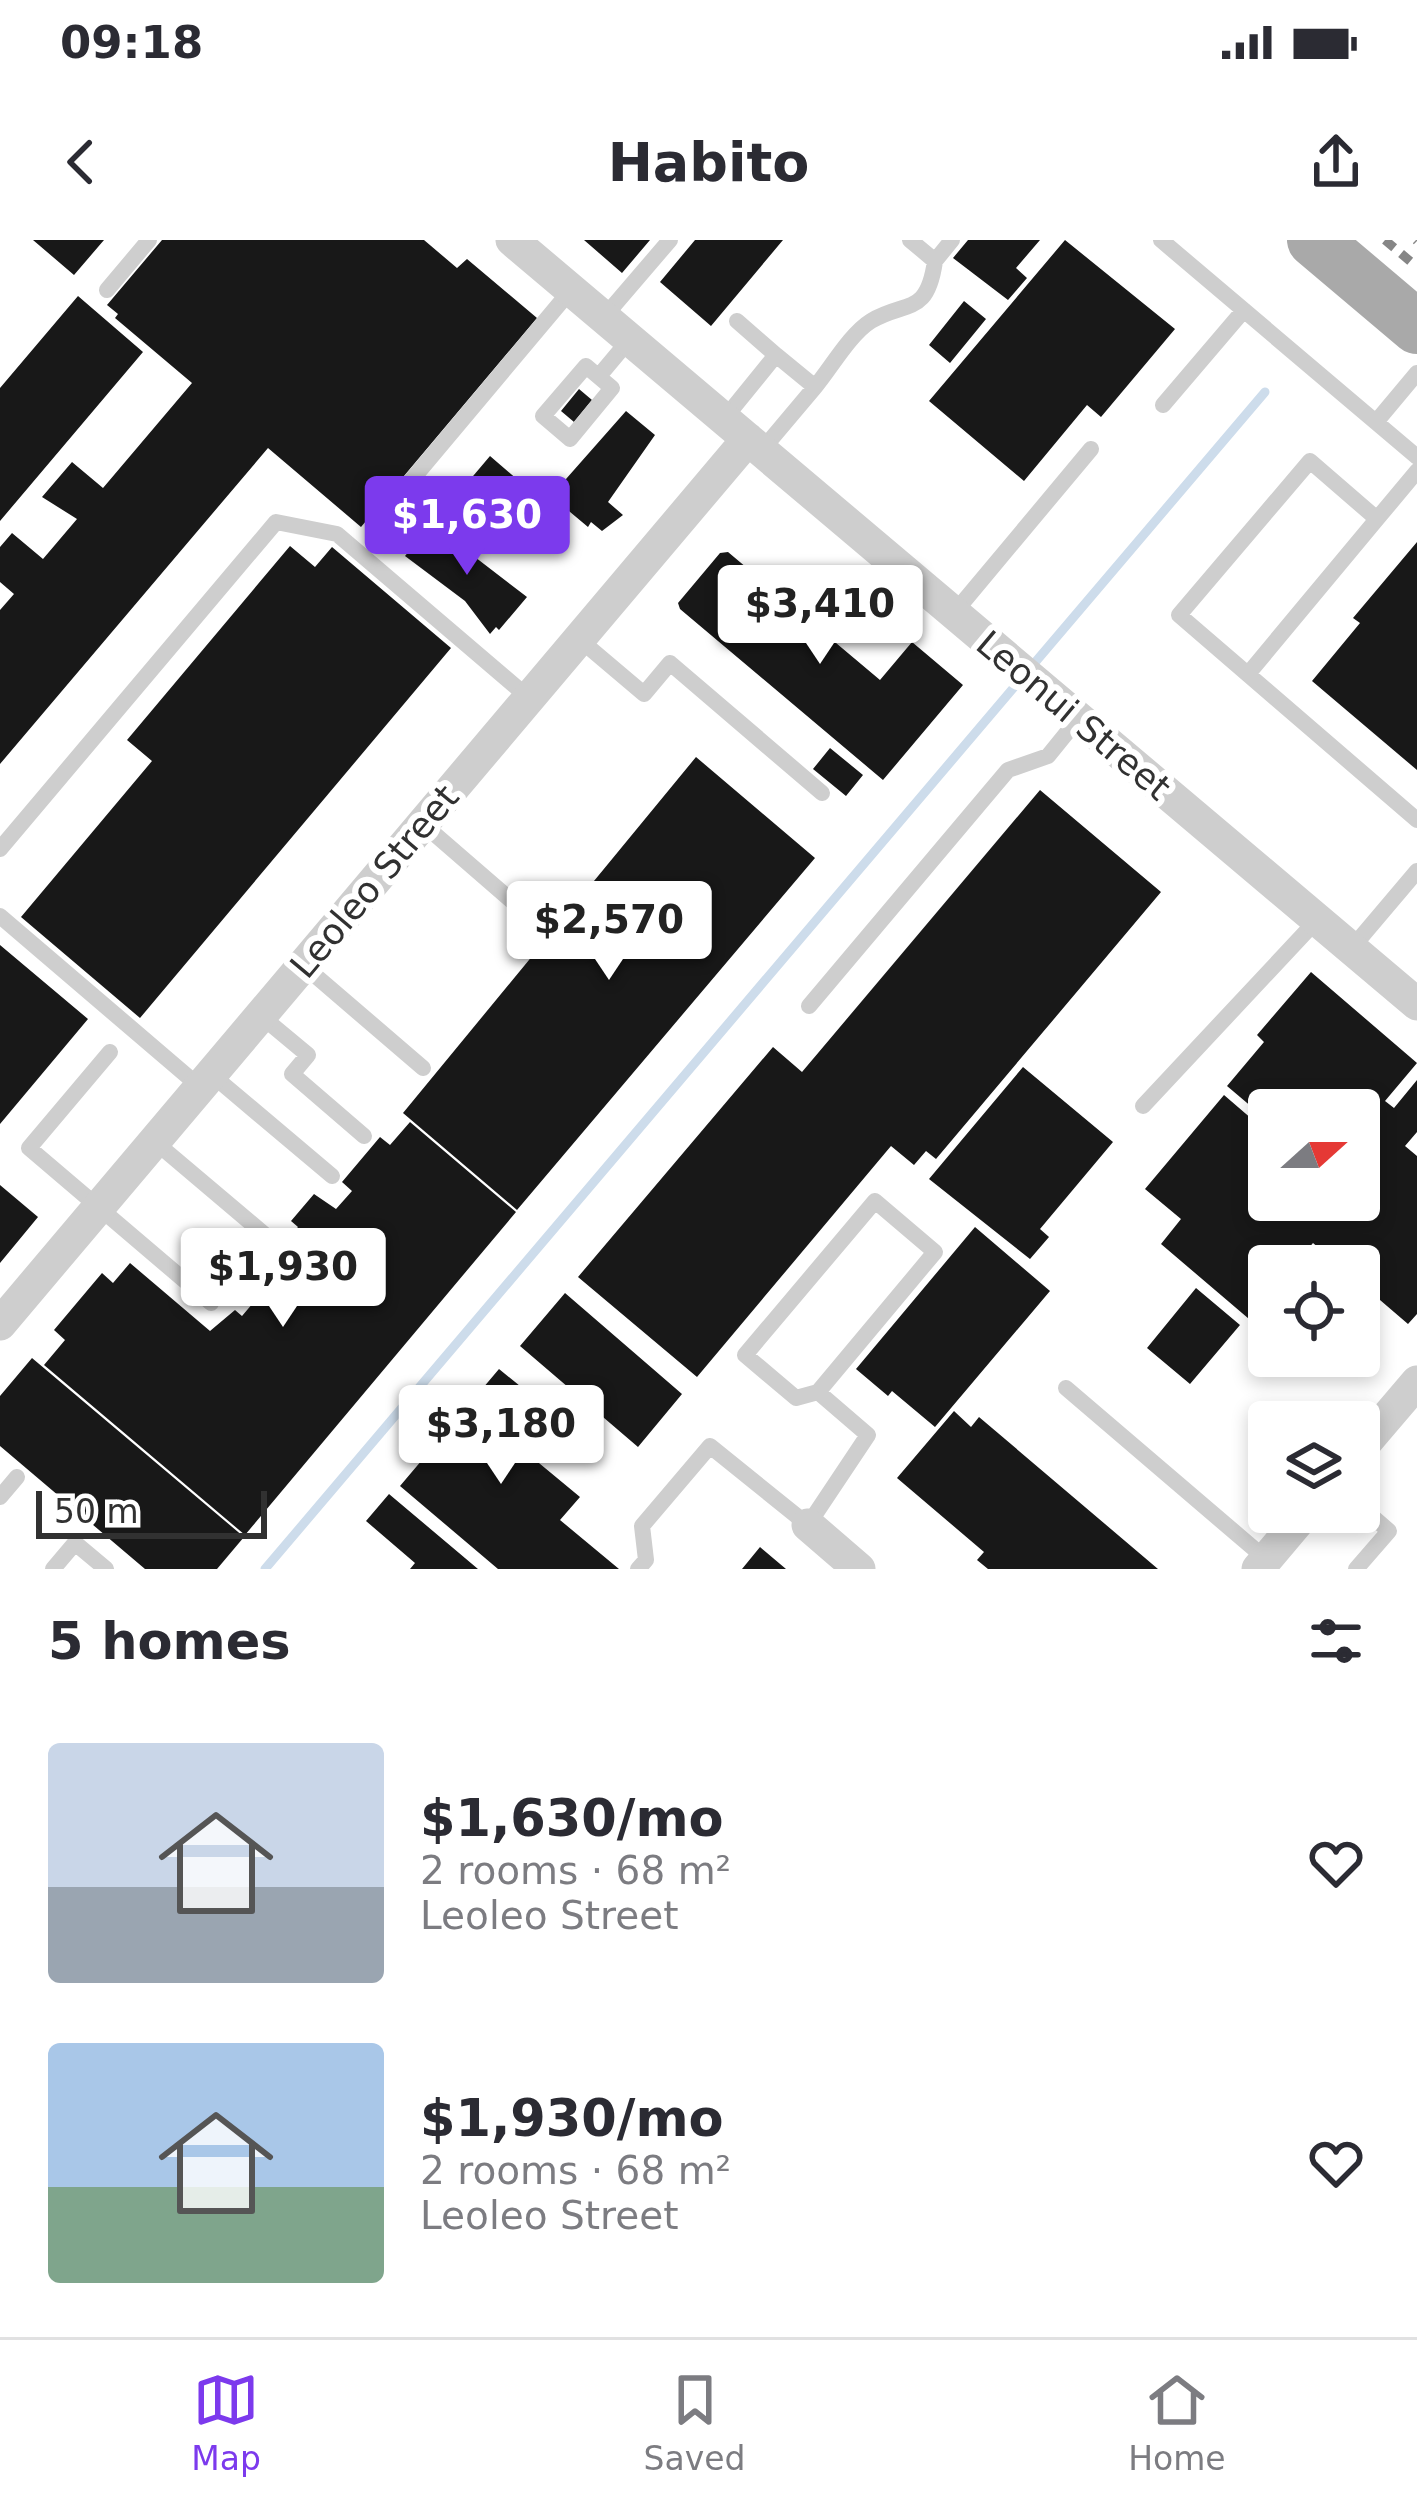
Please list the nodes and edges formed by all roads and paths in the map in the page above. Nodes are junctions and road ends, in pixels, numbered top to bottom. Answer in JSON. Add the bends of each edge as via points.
{"nodes":[{"id":1,"x":149,"y":240,"type":"edge"},
{"id":2,"x":512,"y":240,"type":"edge"},
{"id":3,"x":670,"y":240,"type":"edge"},
{"id":4,"x":910,"y":240,"type":"edge"},
{"id":5,"x":952,"y":240,"type":"edge"},
{"id":6,"x":1161,"y":240,"type":"edge"},
{"id":7,"x":1314,"y":240,"type":"edge"},
{"id":8,"x":935,"y":261,"type":"junction"},
{"id":9,"x":107,"y":290,"type":"dead end"},
{"id":10,"x":571,"y":290,"type":"junction"},
{"id":11,"x":1244,"y":310,"type":"junction"},
{"id":12,"x":737,"y":321,"type":"dead end"},
{"id":13,"x":1417,"y":327,"type":"edge"},
{"id":14,"x":617,"y":328,"type":"junction"},
{"id":15,"x":776,"y":355,"type":"junction"},
{"id":16,"x":1417,"y":373,"type":"edge"},
{"id":17,"x":599,"y":376,"type":"dead end"},
{"id":18,"x":815,"y":387,"type":"junction"},
{"id":19,"x":1163,"y":405,"type":"dead end"},
{"id":20,"x":1376,"y":422,"type":"junction"},
{"id":21,"x":744,"y":436,"type":"junction"},
{"id":22,"x":1091,"y":449,"type":"dead end"},
{"id":23,"x":1417,"y":457,"type":"edge"},
{"id":24,"x":1417,"y":471,"type":"edge"},
{"id":25,"x":399,"y":495,"type":"dead end"},
{"id":26,"x":1377,"y":519,"type":"junction"},
{"id":27,"x":954,"y":614,"type":"junction"},
{"id":28,"x":579,"y":639,"type":"junction"},
{"id":29,"x":1247,"y":674,"type":"junction"},
{"id":30,"x":529,"y":698,"type":"junction"},
{"id":31,"x":1078,"y":719,"type":"junction"},
{"id":32,"x":822,"y":793,"type":"dead end"},
{"id":33,"x":1417,"y":820,"type":"edge"},
{"id":34,"x":423,"y":824,"type":"junction"},
{"id":35,"x":0,"y":849,"type":"edge"},
{"id":36,"x":1417,"y":872,"type":"edge"},
{"id":37,"x":0,"y":916,"type":"edge"},
{"id":38,"x":1317,"y":920,"type":"junction"},
{"id":39,"x":542,"y":927,"type":"dead end"},
{"id":40,"x":1351,"y":949,"type":"junction"},
{"id":41,"x":303,"y":965,"type":"junction"},
{"id":42,"x":1417,"y":1004,"type":"edge"},
{"id":43,"x":809,"y":1006,"type":"dead end"},
{"id":44,"x":260,"y":1015,"type":"junction"},
{"id":45,"x":110,"y":1052,"type":"dead end"},
{"id":46,"x":423,"y":1068,"type":"dead end"},
{"id":47,"x":206,"y":1080,"type":"junction"},
{"id":48,"x":1143,"y":1106,"type":"dead end"},
{"id":49,"x":364,"y":1136,"type":"dead end"},
{"id":50,"x":154,"y":1141,"type":"junction"},
{"id":51,"x":332,"y":1177,"type":"dead end"},
{"id":52,"x":98,"y":1207,"type":"junction"},
{"id":53,"x":270,"y":1239,"type":"dead end"},
{"id":54,"x":211,"y":1303,"type":"dead end"},
{"id":55,"x":0,"y":1322,"type":"edge"},
{"id":56,"x":1066,"y":1388,"type":"dead end"},
{"id":57,"x":1414,"y":1391,"type":"edge"},
{"id":58,"x":818,"y":1392,"type":"junction"},
{"id":59,"x":1380,"y":1427,"type":"edge"},
{"id":60,"x":17,"y":1477,"type":"dead end"},
{"id":61,"x":0,"y":1497,"type":"edge"},
{"id":62,"x":1380,"y":1523,"type":"edge"},
{"id":63,"x":808,"y":1526,"type":"junction"},
{"id":64,"x":1288,"y":1533,"type":"edge"},
{"id":65,"x":1262,"y":1564,"type":"edge"},
{"id":66,"x":53,"y":1569,"type":"edge"},
{"id":67,"x":106,"y":1569,"type":"edge"},
{"id":68,"x":638,"y":1569,"type":"edge"},
{"id":69,"x":859,"y":1569,"type":"edge"},
{"id":70,"x":1356,"y":1569,"type":"edge"}],
"edges":[{"from":1,"to":9,"type":"lane"},
{"from":2,"to":10,"type":"street","name":"Leonui Street"},
{"from":3,"to":14,"type":"lane"},
{"from":4,"to":8,"type":"lane"},
{"from":5,"to":8,"type":"lane"},
{"from":6,"to":11,"type":"lane"},
{"from":7,"to":13,"type":"main road"},
{"from":8,"to":18,"type":"lane","via":[[932,283],[909,310],[870,321]]},
{"from":10,"to":14,"type":"street","name":"Leonui Street"},
{"from":10,"to":25,"type":"lane"},
{"from":11,"to":19,"type":"lane"},
{"from":11,"to":20,"type":"lane"},
{"from":12,"to":15,"type":"lane"},
{"from":14,"to":17,"type":"lane"},
{"from":14,"to":21,"type":"street","name":"Leonui Street"},
{"from":15,"to":18,"type":"lane"},
{"from":15,"to":21,"type":"lane"},
{"from":16,"to":20,"type":"lane"},
{"from":18,"to":21,"type":"lane"},
{"from":20,"to":23,"type":"lane"},
{"from":21,"to":27,"type":"street","name":"Leonui Street"},
{"from":21,"to":28,"type":"street","name":"Leoleo Street"},
{"from":22,"to":27,"type":"lane"},
{"from":24,"to":26,"type":"lane"},
{"from":26,"to":29,"type":"lane"},
{"from":26,"to":29,"type":"lane","via":[[1310,461],[1179,615]]},
{"from":27,"to":31,"type":"street","name":"Leonui Street"},
{"from":28,"to":30,"type":"street","name":"Leoleo Street"},
{"from":28,"to":32,"type":"lane","via":[[644,694],[670,663]]},
{"from":29,"to":33,"type":"lane"},
{"from":30,"to":34,"type":"street","name":"Leoleo Street"},
{"from":30,"to":35,"type":"lane","via":[[337,534],[276,522]]},
{"from":31,"to":38,"type":"street","name":"Leonui Street"},
{"from":31,"to":43,"type":"lane","via":[[1048,756],[1009,770]]},
{"from":34,"to":39,"type":"lane"},
{"from":34,"to":41,"type":"street","name":"Leoleo Street"},
{"from":36,"to":40,"type":"lane"},
{"from":37,"to":47,"type":"lane"},
{"from":38,"to":40,"type":"street","name":"Leonui Street"},
{"from":38,"to":48,"type":"lane"},
{"from":40,"to":42,"type":"street","name":"Leonui Street"},
{"from":41,"to":44,"type":"street","name":"Leoleo Street"},
{"from":41,"to":46,"type":"lane"},
{"from":44,"to":47,"type":"street","name":"Leoleo Street"},
{"from":44,"to":49,"type":"lane","via":[[308,1055],[292,1074]]},
{"from":45,"to":52,"type":"lane","via":[[29,1148]]},
{"from":47,"to":50,"type":"street","name":"Leoleo Street"},
{"from":47,"to":51,"type":"lane"},
{"from":50,"to":52,"type":"street","name":"Leoleo Street"},
{"from":50,"to":53,"type":"lane"},
{"from":52,"to":54,"type":"lane"},
{"from":52,"to":55,"type":"street","name":"Leoleo Street"},
{"from":56,"to":65,"type":"lane"},
{"from":57,"to":59,"type":"street"},
{"from":58,"to":58,"type":"lane","via":[[935,1252],[875,1201],[745,1355],[796,1398]]},
{"from":58,"to":63,"type":"lane","via":[[868,1436]]},
{"from":60,"to":61,"type":"lane"},
{"from":62,"to":70,"type":"lane","via":[[1389,1531]]},
{"from":63,"to":68,"type":"lane","via":[[710,1446],[643,1526],[646,1560]]},
{"from":63,"to":69,"type":"street"},
{"from":64,"to":65,"type":"street"},
{"from":66,"to":67,"type":"lane","via":[[75,1543]]}]}
